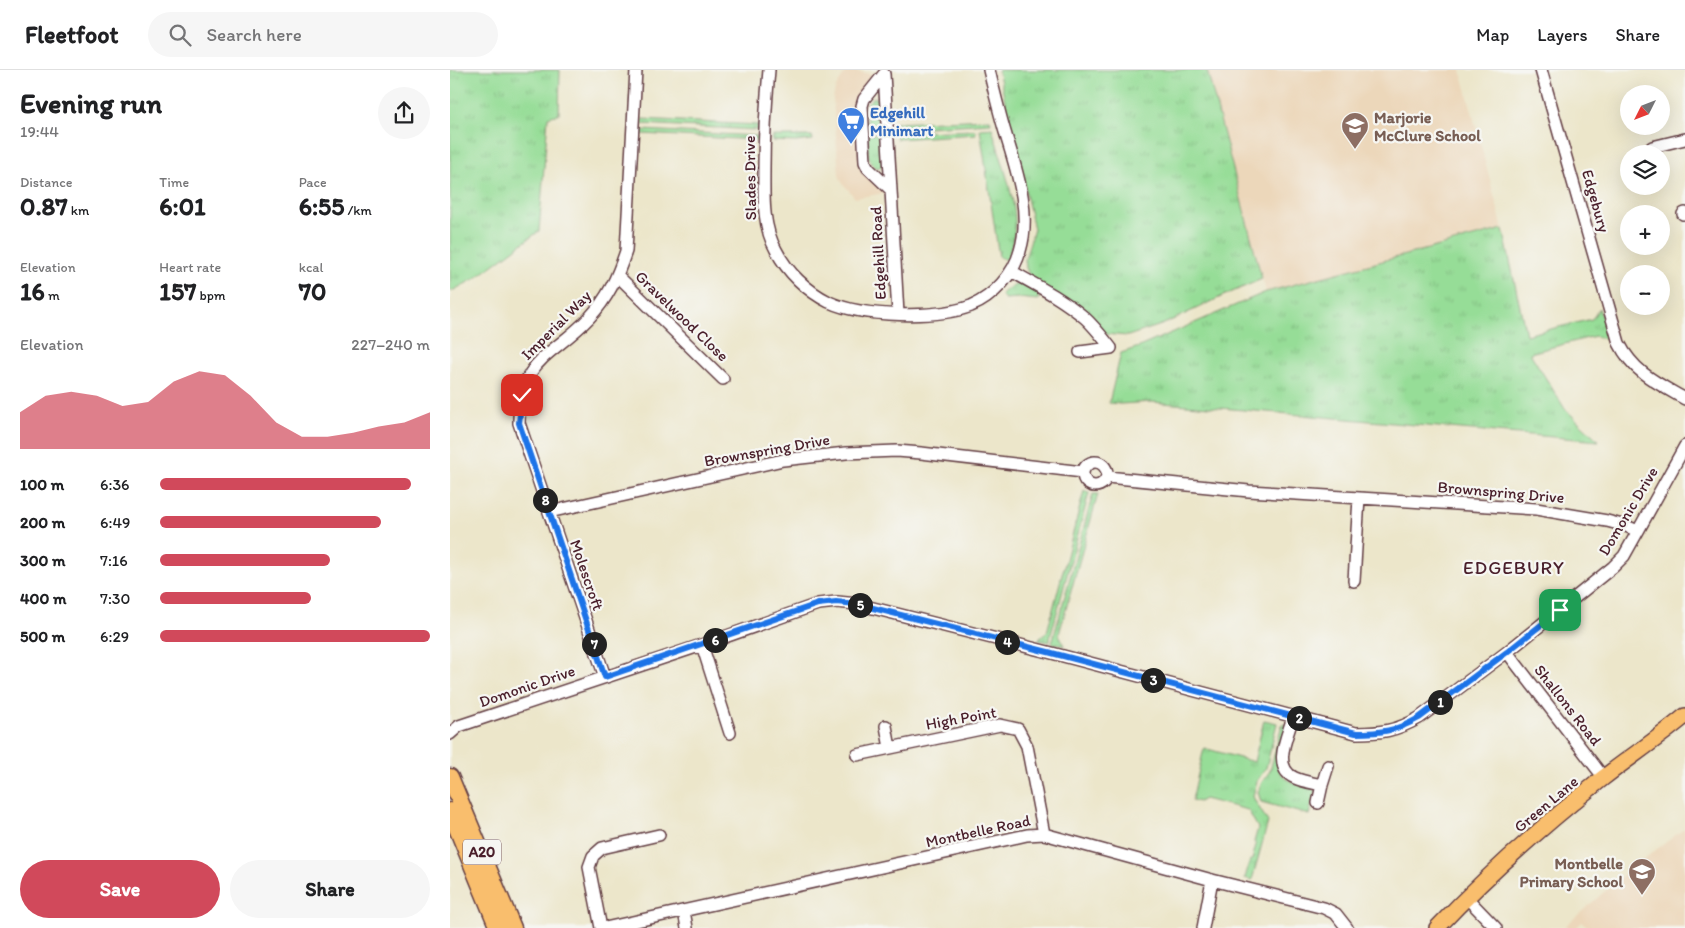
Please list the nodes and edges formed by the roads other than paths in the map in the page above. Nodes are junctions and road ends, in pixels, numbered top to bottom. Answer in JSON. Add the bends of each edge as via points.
{"nodes":[{"id":1,"x":636,"y":70,"type":"edge"},
{"id":2,"x":769,"y":70,"type":"edge"},
{"id":3,"x":989,"y":70,"type":"edge"},
{"id":4,"x":1541,"y":70,"type":"edge"},
{"id":5,"x":884,"y":72,"type":"edge"},
{"id":6,"x":1685,"y":139,"type":"edge"},
{"id":7,"x":1660,"y":145,"type":"edge"},
{"id":8,"x":891,"y":190,"type":"junction"},
{"id":9,"x":1011,"y":271,"type":"junction"},
{"id":10,"x":618,"y":276,"type":"junction"},
{"id":11,"x":898,"y":314,"type":"junction"},
{"id":12,"x":1080,"y":352,"type":"dead end"},
{"id":13,"x":723,"y":379,"type":"dead end"},
{"id":14,"x":1685,"y":399,"type":"edge"},
{"id":15,"x":1685,"y":446,"type":"edge"},
{"id":16,"x":1083,"y":472,"type":"junction"},
{"id":17,"x":1106,"y":476,"type":"junction"},
{"id":18,"x":1359,"y":498,"type":"junction"},
{"id":19,"x":549,"y":512,"type":"junction"},
{"id":20,"x":1638,"y":531,"type":"junction"},
{"id":21,"x":1354,"y":581,"type":"dead end"},
{"id":22,"x":702,"y":644,"type":"junction"},
{"id":23,"x":1507,"y":652,"type":"junction"},
{"id":24,"x":605,"y":677,"type":"junction"},
{"id":25,"x":1685,"y":716,"type":"edge"},
{"id":26,"x":1293,"y":717,"type":"junction"},
{"id":27,"x":886,"y":726,"type":"dead end"},
{"id":28,"x":730,"y":733,"type":"dead end"},
{"id":29,"x":450,"y":734,"type":"edge"},
{"id":30,"x":890,"y":748,"type":"junction"},
{"id":31,"x":857,"y":754,"type":"dead end"},
{"id":32,"x":1328,"y":766,"type":"dead end"},
{"id":33,"x":450,"y":777,"type":"edge"},
{"id":34,"x":1604,"y":778,"type":"junction"},
{"id":35,"x":1322,"y":785,"type":"junction"},
{"id":36,"x":1318,"y":803,"type":"dead end"},
{"id":37,"x":450,"y":811,"type":"edge"},
{"id":38,"x":1044,"y":834,"type":"junction"},
{"id":39,"x":659,"y":835,"type":"dead end"},
{"id":40,"x":1212,"y":880,"type":"junction"},
{"id":41,"x":1467,"y":898,"type":"junction"},
{"id":42,"x":684,"y":911,"type":"junction"},
{"id":43,"x":498,"y":928,"type":"edge"},
{"id":44,"x":514,"y":928,"type":"edge"},
{"id":45,"x":601,"y":928,"type":"edge"},
{"id":46,"x":605,"y":928,"type":"edge"},
{"id":47,"x":687,"y":928,"type":"edge"},
{"id":48,"x":1203,"y":928,"type":"edge"},
{"id":49,"x":1347,"y":928,"type":"edge"},
{"id":50,"x":1437,"y":928,"type":"edge"},
{"id":51,"x":1496,"y":928,"type":"edge"}],
"edges":[{"from":1,"to":10,"type":"street","name":"Imperial Way","via":[[626,251]]},
{"from":2,"to":11,"type":"street","name":"Slades Drive","via":[[764,134],[764,210],[776,250],[804,285],[830,302]]},
{"from":3,"to":9,"type":"street","name":"Slades Drive","via":[[1018,179],[1024,215],[1020,251]]},
{"from":4,"to":14,"type":"street","name":"Edgebury","via":[[1619,343],[1644,376]]},
{"from":5,"to":8,"type":"street","name":"Edgehill Road"},
{"from":5,"to":8,"type":"street","name":"Edgehill Road","via":[[862,106],[865,162]]},
{"from":6,"to":7,"type":"street"},
{"from":8,"to":11,"type":"street","name":"Edgehill Road"},
{"from":9,"to":11,"type":"street","name":"Slades Drive","via":[[986,298],[973,305],[940,313]]},
{"from":9,"to":12,"type":"street","via":[[1086,319],[1112,348]]},
{"from":10,"to":13,"type":"street","name":"Gravelwood Close"},
{"from":10,"to":19,"type":"street","name":"Imperial Way","via":[[597,310],[534,368],[522,395],[519,423]]},
{"from":15,"to":20,"type":"street","name":"Domonic Drive"},
{"from":16,"to":17,"type":"street","name":"Brownspring Drive","via":[[1086,466],[1095,462],[1103,466]]},
{"from":16,"to":17,"type":"street","name":"Brownspring Drive","via":[[1084,480],[1093,487],[1101,485]]},
{"from":16,"to":19,"type":"street","name":"Brownspring Drive","via":[[897,451],[846,453],[783,460]]},
{"from":17,"to":18,"type":"street","name":"Brownspring Drive"},
{"from":18,"to":20,"type":"street","name":"Brownspring Drive","via":[[1536,510],[1607,521]]},
{"from":18,"to":21,"type":"street"},
{"from":19,"to":24,"type":"street","name":"Molescroft"},
{"from":20,"to":23,"type":"street","name":"Domonic Drive","via":[[1614,567]]},
{"from":22,"to":24,"type":"street","name":"Domonic Drive"},
{"from":22,"to":26,"type":"street","name":"Domonic Drive","via":[[818,604],[857,604]]},
{"from":22,"to":28,"type":"street"},
{"from":23,"to":26,"type":"street","name":"Domonic Drive","via":[[1404,727],[1356,733]]},
{"from":23,"to":34,"type":"street","name":"Shallons Road"},
{"from":24,"to":29,"type":"street","name":"Domonic Drive","via":[[459,726]]},
{"from":25,"to":34,"type":"main road","name":"Green Lane"},
{"from":26,"to":35,"type":"street","via":[[1282,757],[1284,767],[1294,778]]},
{"from":27,"to":30,"type":"street"},
{"from":30,"to":31,"type":"street","name":"High Point"},
{"from":30,"to":38,"type":"street","name":"High Point","via":[[1000,724],[1018,729],[1027,746]]},
{"from":32,"to":35,"type":"street"},
{"from":33,"to":44,"type":"highway","number":"A20"},
{"from":34,"to":41,"type":"main road","name":"Green Lane","via":[[1537,833]]},
{"from":35,"to":36,"type":"street"},
{"from":37,"to":43,"type":"highway","number":"A20"},
{"from":38,"to":40,"type":"street","name":"Montbelle Road"},
{"from":38,"to":42,"type":"street","name":"Montbelle Road"},
{"from":39,"to":45,"type":"street","via":[[602,848],[593,856],[589,867]]},
{"from":40,"to":48,"type":"street"},
{"from":40,"to":49,"type":"street","name":"Montbelle Road","via":[[1324,908],[1336,914]]},
{"from":41,"to":50,"type":"main road","name":"Green Lane"},
{"from":41,"to":51,"type":"street"},
{"from":42,"to":46,"type":"street","name":"Montbelle Road"},
{"from":42,"to":47,"type":"street"}]}
